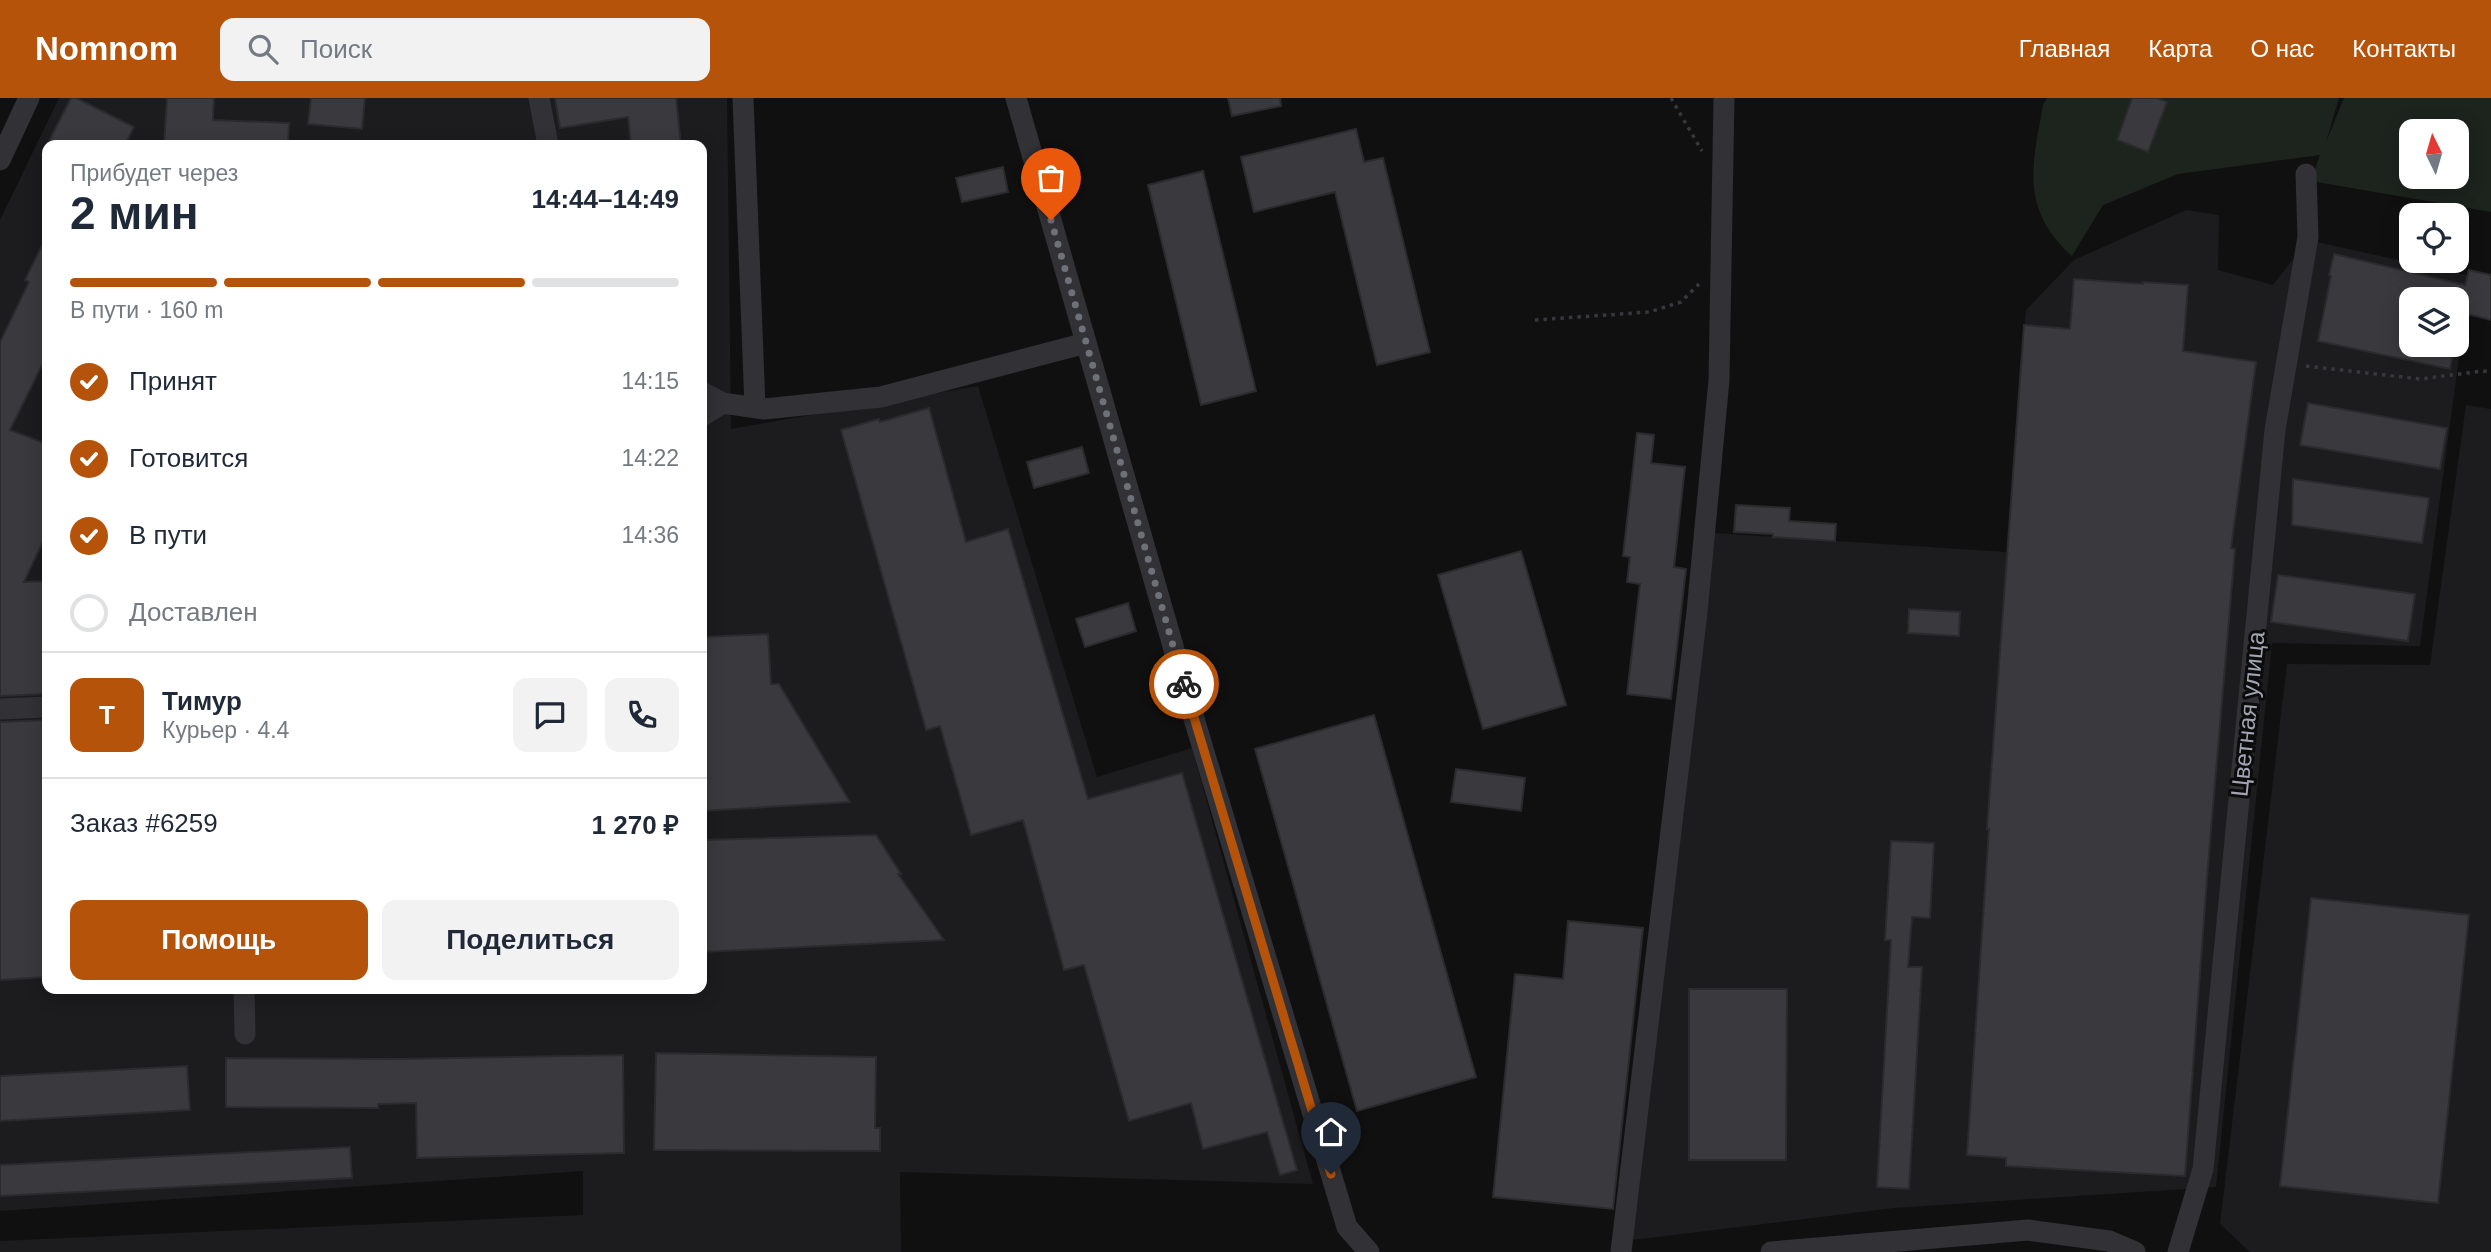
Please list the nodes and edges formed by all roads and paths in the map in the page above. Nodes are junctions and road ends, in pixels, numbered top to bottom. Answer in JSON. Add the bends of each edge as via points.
{"nodes":[{"id":1,"x":29,"y":98,"type":"edge"},
{"id":2,"x":540,"y":98,"type":"edge"},
{"id":3,"x":743,"y":98,"type":"edge"},
{"id":4,"x":1016,"y":98,"type":"edge"},
{"id":5,"x":1671,"y":98,"type":"edge"},
{"id":6,"x":1724,"y":98,"type":"edge"},
{"id":7,"x":547,"y":140,"type":"edge"},
{"id":8,"x":1705,"y":157,"type":"dead end"},
{"id":9,"x":0,"y":160,"type":"edge"},
{"id":10,"x":2306,"y":174,"type":"dead end"},
{"id":11,"x":1700,"y":282,"type":"dead end"},
{"id":12,"x":1535,"y":320,"type":"dead end"},
{"id":13,"x":1086,"y":343,"type":"junction"},
{"id":14,"x":2287,"y":364,"type":"junction"},
{"id":15,"x":2491,"y":372,"type":"edge"},
{"id":16,"x":707,"y":394,"type":"edge"},
{"id":17,"x":723,"y":403,"type":"junction"},
{"id":18,"x":755,"y":407,"type":"junction"},
{"id":19,"x":707,"y":413,"type":"edge"},
{"id":20,"x":42,"y":707,"type":"edge"},
{"id":21,"x":0,"y":709,"type":"edge"},
{"id":22,"x":244,"y":994,"type":"edge"},
{"id":23,"x":245,"y":1034,"type":"dead end"},
{"id":24,"x":1369,"y":1252,"type":"edge"},
{"id":25,"x":1621,"y":1252,"type":"edge"},
{"id":26,"x":1771,"y":1252,"type":"edge"},
{"id":27,"x":2135,"y":1252,"type":"edge"},
{"id":28,"x":2178,"y":1252,"type":"edge"}],
"edges":[{"from":1,"to":9,"type":"street"},
{"from":2,"to":7,"type":"street"},
{"from":3,"to":18,"type":"street"},
{"from":4,"to":13,"type":"street"},
{"from":5,"to":8,"type":"path"},
{"from":6,"to":25,"type":"street","via":[[1718,380],[1697,612]]},
{"from":10,"to":14,"type":"street","name":"Цветная улица","via":[[2308,237]]},
{"from":11,"to":12,"type":"path","via":[[1681,302],[1649,312]]},
{"from":13,"to":18,"type":"street","via":[[881,397]]},
{"from":13,"to":24,"type":"street","via":[[1347,1227]]},
{"from":14,"to":15,"type":"path","via":[[2420,379]]},
{"from":14,"to":28,"type":"street","name":"Цветная улица","via":[[2276,430],[2203,1169]]},
{"from":16,"to":17,"type":"street"},
{"from":17,"to":18,"type":"street"},
{"from":17,"to":19,"type":"street"},
{"from":20,"to":21,"type":"street"},
{"from":22,"to":23,"type":"street"},
{"from":26,"to":27,"type":"street","via":[[2028,1230],[2109,1241]]}]}
